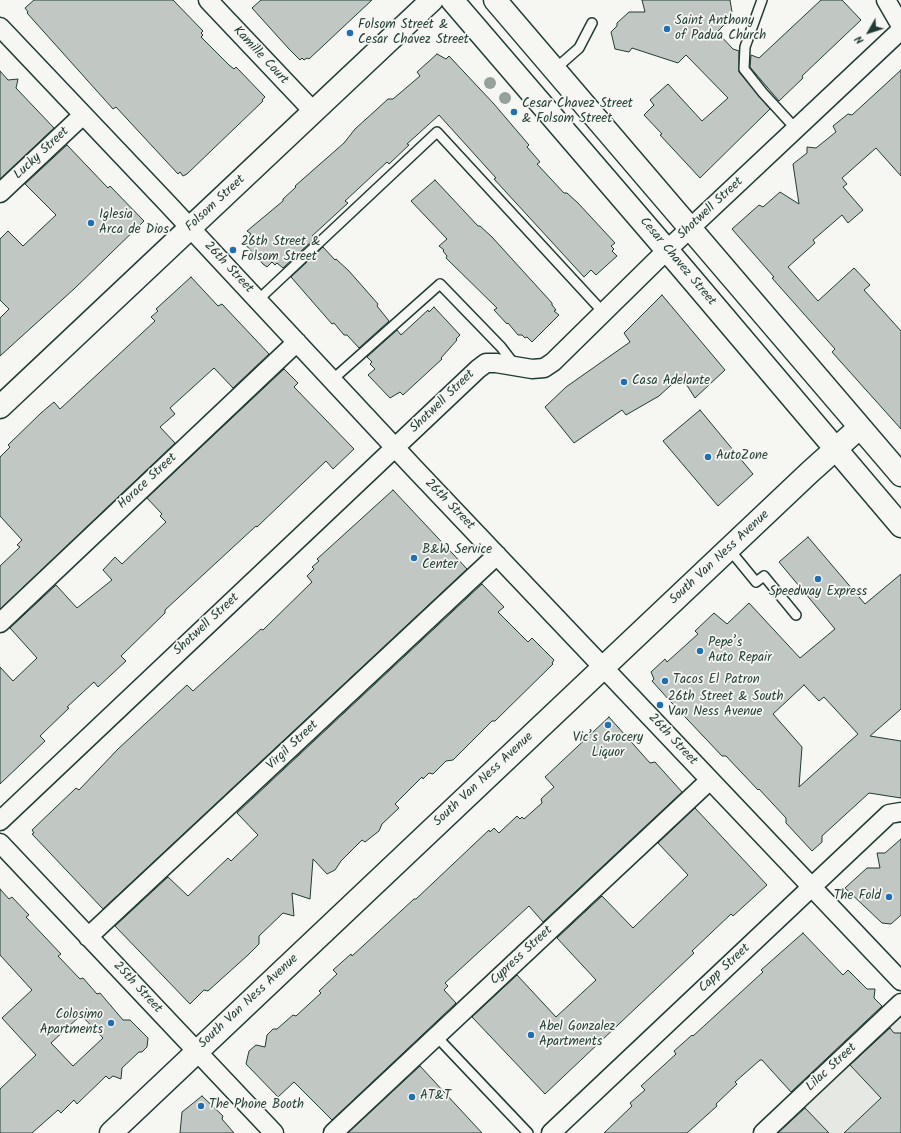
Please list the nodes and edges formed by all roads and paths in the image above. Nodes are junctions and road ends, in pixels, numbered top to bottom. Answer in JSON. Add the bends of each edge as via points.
{"nodes":[{"id":1,"x":208,"y":0,"type":"edge"},
{"id":2,"x":432,"y":0,"type":"edge"},
{"id":3,"x":452,"y":0,"type":"edge"},
{"id":4,"x":495,"y":0,"type":"edge"},
{"id":5,"x":886,"y":0,"type":"edge"},
{"id":6,"x":760,"y":1,"type":"edge"},
{"id":7,"x":592,"y":23,"type":"dead end"},
{"id":8,"x":901,"y":26,"type":"edge"},
{"id":9,"x":0,"y":27,"type":"edge"},
{"id":10,"x":901,"y":30,"type":"edge"},
{"id":11,"x":554,"y":70,"type":"junction"},
{"id":12,"x":313,"y":112,"type":"junction"},
{"id":13,"x":83,"y":114,"type":"junction"},
{"id":14,"x":796,"y":129,"type":"junction"},
{"id":15,"x":0,"y":193,"type":"edge"},
{"id":16,"x":190,"y":228,"type":"junction"},
{"id":17,"x":690,"y":228,"type":"junction"},
{"id":18,"x":667,"y":250,"type":"junction"},
{"id":19,"x":258,"y":300,"type":"junction"},
{"id":20,"x":603,"y":312,"type":"junction"},
{"id":21,"x":297,"y":342,"type":"junction"},
{"id":22,"x":515,"y":366,"type":"junction"},
{"id":23,"x":332,"y":380,"type":"junction"},
{"id":24,"x":0,"y":407,"type":"edge"},
{"id":25,"x":859,"y":428,"type":"junction"},
{"id":26,"x":395,"y":448,"type":"junction"},
{"id":27,"x":835,"y":449,"type":"junction"},
{"id":28,"x":901,"y":475,"type":"edge"},
{"id":29,"x":901,"y":526,"type":"edge"},
{"id":30,"x":729,"y":549,"type":"junction"},
{"id":31,"x":497,"y":555,"type":"junction"},
{"id":32,"x":796,"y":615,"type":"dead end"},
{"id":33,"x":0,"y":623,"type":"edge"},
{"id":34,"x":604,"y":667,"type":"junction"},
{"id":35,"x":710,"y":780,"type":"junction"},
{"id":36,"x":895,"y":813,"type":"edge"},
{"id":37,"x":0,"y":821,"type":"edge"},
{"id":38,"x":0,"y":843,"type":"edge"},
{"id":39,"x":812,"y":887,"type":"junction"},
{"id":40,"x":88,"y":937,"type":"junction"},
{"id":41,"x":901,"y":981,"type":"edge"},
{"id":42,"x":901,"y":1003,"type":"edge"},
{"id":43,"x":436,"y":1036,"type":"junction"},
{"id":44,"x":197,"y":1052,"type":"junction"},
{"id":45,"x":111,"y":1133,"type":"edge"},
{"id":46,"x":274,"y":1133,"type":"edge"},
{"id":47,"x":334,"y":1133,"type":"edge"},
{"id":48,"x":528,"y":1133,"type":"edge"},
{"id":49,"x":551,"y":1133,"type":"edge"},
{"id":50,"x":763,"y":1133,"type":"edge"}],
"edges":[{"from":1,"to":12,"type":"street","name":"Kamille Court"},
{"from":2,"to":12,"type":"main road","name":"Folsom Street"},
{"from":3,"to":18,"type":"main road","name":"Cesar Chavez Street"},
{"from":4,"to":11,"type":"main road"},
{"from":5,"to":8,"type":"street"},
{"from":6,"to":14,"type":"lane","via":[[745,47],[744,69]]},
{"from":7,"to":11,"type":"lane","via":[[579,48]]},
{"from":9,"to":13,"type":"street","name":"26th Street"},
{"from":10,"to":14,"type":"street","name":"Shotwell Street"},
{"from":11,"to":17,"type":"main road"},
{"from":12,"to":16,"type":"main road","name":"Folsom Street"},
{"from":13,"to":15,"type":"street","name":"Lucky Street"},
{"from":13,"to":16,"type":"street","name":"26th Street"},
{"from":14,"to":17,"type":"street","name":"Shotwell Street"},
{"from":16,"to":19,"type":"street","name":"26th Street"},
{"from":16,"to":24,"type":"main road","name":"Folsom Street"},
{"from":17,"to":18,"type":"street","name":"Shotwell Street"},
{"from":17,"to":25,"type":"main road"},
{"from":18,"to":20,"type":"street","name":"Shotwell Street"},
{"from":18,"to":27,"type":"main road","name":"Cesar Chavez Street"},
{"from":19,"to":20,"type":"lane","via":[[437,132]]},
{"from":19,"to":21,"type":"street","name":"26th Street"},
{"from":20,"to":22,"type":"street","name":"Shotwell Street","via":[[544,368]]},
{"from":21,"to":23,"type":"street","name":"26th Street"},
{"from":21,"to":33,"type":"street","name":"Horace Street"},
{"from":22,"to":23,"type":"lane","via":[[501,346],[440,284]]},
{"from":22,"to":26,"type":"street","name":"Shotwell Street","via":[[486,363]]},
{"from":23,"to":26,"type":"street","name":"26th Street"},
{"from":25,"to":27,"type":"main road","name":"South Van Ness Avenue"},
{"from":25,"to":28,"type":"main road"},
{"from":26,"to":31,"type":"street","name":"26th Street"},
{"from":26,"to":37,"type":"street","name":"Shotwell Street"},
{"from":27,"to":29,"type":"main road","name":"Cesar Chavez Street"},
{"from":27,"to":30,"type":"main road","name":"South Van Ness Avenue"},
{"from":30,"to":32,"type":"lane","via":[[756,582],[764,576]]},
{"from":30,"to":34,"type":"main road","name":"South Van Ness Avenue"},
{"from":31,"to":34,"type":"street","name":"26th Street"},
{"from":31,"to":40,"type":"street","name":"Virgil Street"},
{"from":34,"to":35,"type":"street","name":"26th Street"},
{"from":34,"to":44,"type":"main road","name":"South Van Ness Avenue"},
{"from":35,"to":39,"type":"street","name":"26th Street"},
{"from":35,"to":43,"type":"street","name":"Cypress Street"},
{"from":36,"to":39,"type":"street","name":"Capp Street"},
{"from":38,"to":40,"type":"street","name":"25th Street"},
{"from":39,"to":41,"type":"street","name":"26th Street"},
{"from":39,"to":49,"type":"street","name":"Capp Street"},
{"from":40,"to":44,"type":"street","name":"25th Street"},
{"from":42,"to":50,"type":"street","name":"Lilac Street"},
{"from":43,"to":47,"type":"street","name":"Cypress Street"},
{"from":43,"to":48,"type":"lane"},
{"from":44,"to":45,"type":"main road","name":"South Van Ness Avenue"},
{"from":44,"to":46,"type":"street","name":"25th Street"}]}
